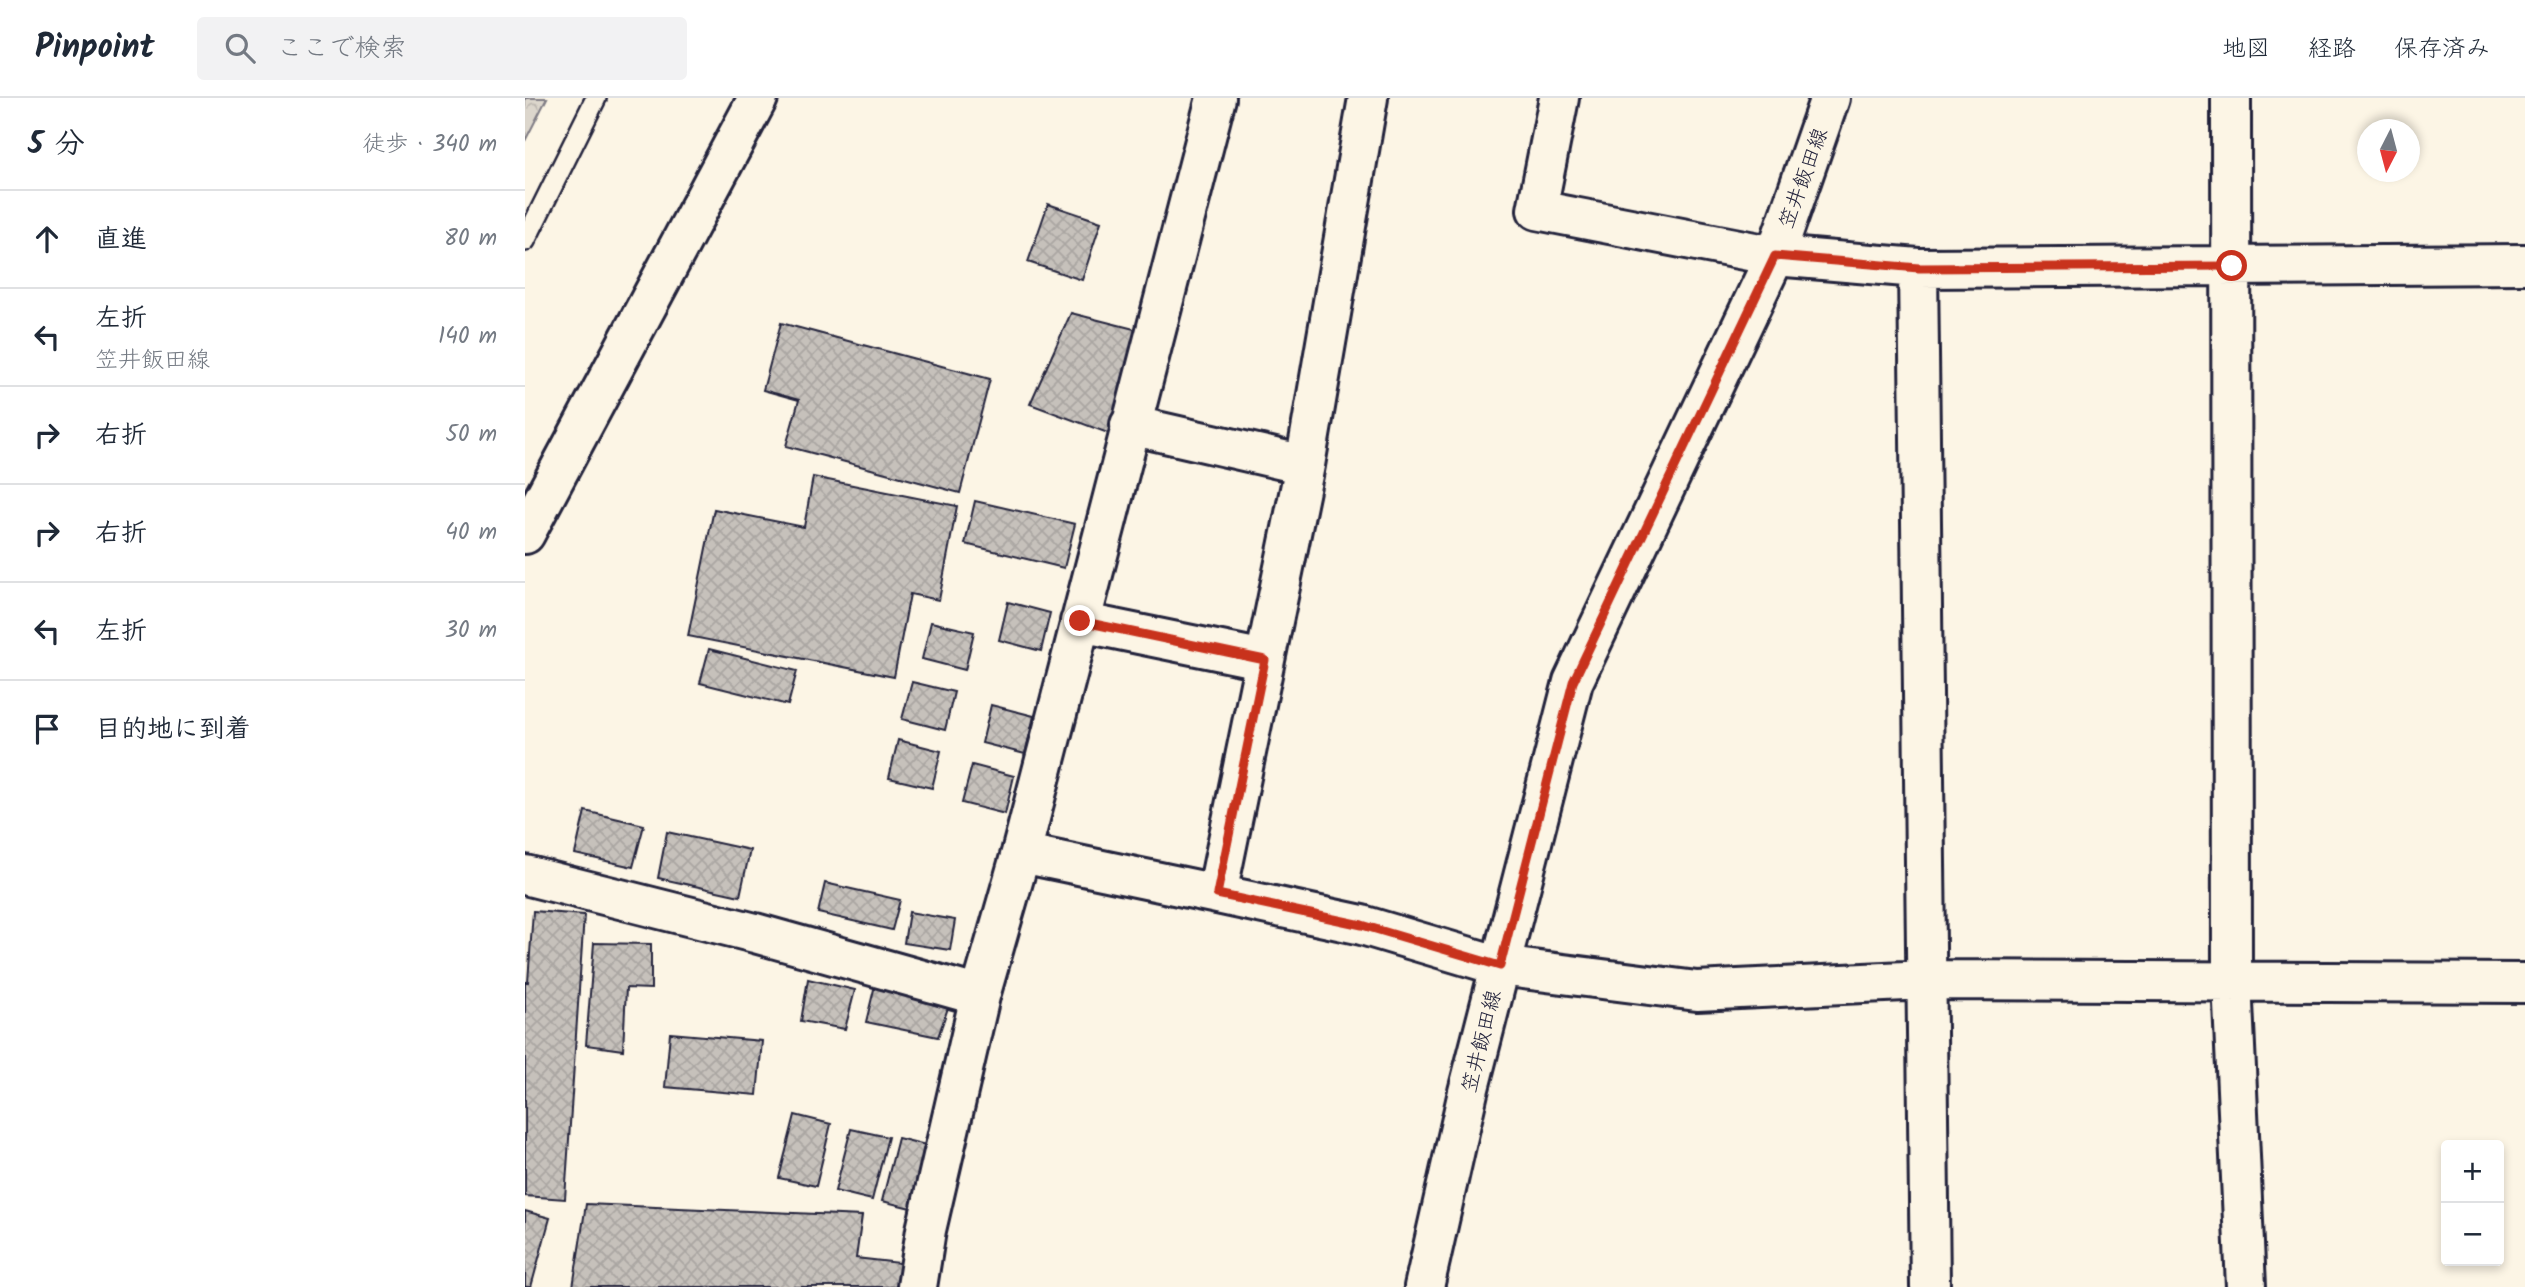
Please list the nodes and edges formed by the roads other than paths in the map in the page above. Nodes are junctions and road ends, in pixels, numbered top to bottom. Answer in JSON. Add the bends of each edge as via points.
{"nodes":[{"id":1,"x":596,"y":98,"type":"edge"},
{"id":2,"x":758,"y":98,"type":"edge"},
{"id":3,"x":1216,"y":98,"type":"edge"},
{"id":4,"x":1368,"y":98,"type":"edge"},
{"id":5,"x":1559,"y":98,"type":"edge"},
{"id":6,"x":1830,"y":98,"type":"edge"},
{"id":7,"x":2231,"y":98,"type":"edge"},
{"id":8,"x":525,"y":241,"type":"edge"},
{"id":9,"x":1775,"y":256,"type":"junction"},
{"id":10,"x":2525,"y":264,"type":"edge"},
{"id":11,"x":2232,"y":266,"type":"junction"},
{"id":12,"x":1919,"y":268,"type":"junction"},
{"id":13,"x":1130,"y":425,"type":"junction"},
{"id":14,"x":1305,"y":465,"type":"junction"},
{"id":15,"x":525,"y":534,"type":"edge"},
{"id":16,"x":1080,"y":621,"type":"junction"},
{"id":17,"x":1265,"y":660,"type":"junction"},
{"id":18,"x":1021,"y":853,"type":"junction"},
{"id":19,"x":525,"y":875,"type":"edge"},
{"id":20,"x":1217,"y":894,"type":"junction"},
{"id":21,"x":1500,"y":966,"type":"junction"},
{"id":22,"x":1926,"y":980,"type":"junction"},
{"id":23,"x":2232,"y":981,"type":"junction"},
{"id":24,"x":2525,"y":983,"type":"edge"},
{"id":25,"x":980,"y":996,"type":"junction"},
{"id":26,"x":918,"y":1287,"type":"edge"},
{"id":27,"x":1424,"y":1287,"type":"edge"},
{"id":28,"x":1930,"y":1287,"type":"edge"},
{"id":29,"x":2246,"y":1287,"type":"edge"}],
"edges":[{"from":1,"to":8,"type":"lane"},
{"from":2,"to":15,"type":"street"},
{"from":3,"to":13,"type":"street"},
{"from":4,"to":14,"type":"street"},
{"from":5,"to":9,"type":"street","via":[[1537,210]]},
{"from":6,"to":9,"type":"street","name":"笠井飯田線"},
{"from":7,"to":11,"type":"street"},
{"from":9,"to":12,"type":"street"},
{"from":9,"to":21,"type":"street","name":"笠井飯田線","via":[[1573,682]]},
{"from":10,"to":11,"type":"street"},
{"from":11,"to":12,"type":"street"},
{"from":11,"to":23,"type":"street"},
{"from":12,"to":22,"type":"street"},
{"from":13,"to":14,"type":"street"},
{"from":13,"to":16,"type":"street"},
{"from":14,"to":17,"type":"street"},
{"from":16,"to":17,"type":"street"},
{"from":16,"to":18,"type":"street"},
{"from":17,"to":20,"type":"street"},
{"from":18,"to":20,"type":"street"},
{"from":18,"to":25,"type":"street"},
{"from":19,"to":25,"type":"street"},
{"from":20,"to":21,"type":"street","via":[[1362,925]]},
{"from":21,"to":22,"type":"street","via":[[1697,991]]},
{"from":21,"to":27,"type":"street","name":"笠井飯田線"},
{"from":22,"to":23,"type":"street"},
{"from":22,"to":28,"type":"street"},
{"from":23,"to":24,"type":"street"},
{"from":23,"to":29,"type":"street"},
{"from":25,"to":26,"type":"street","via":[[926,1230]]}]}
